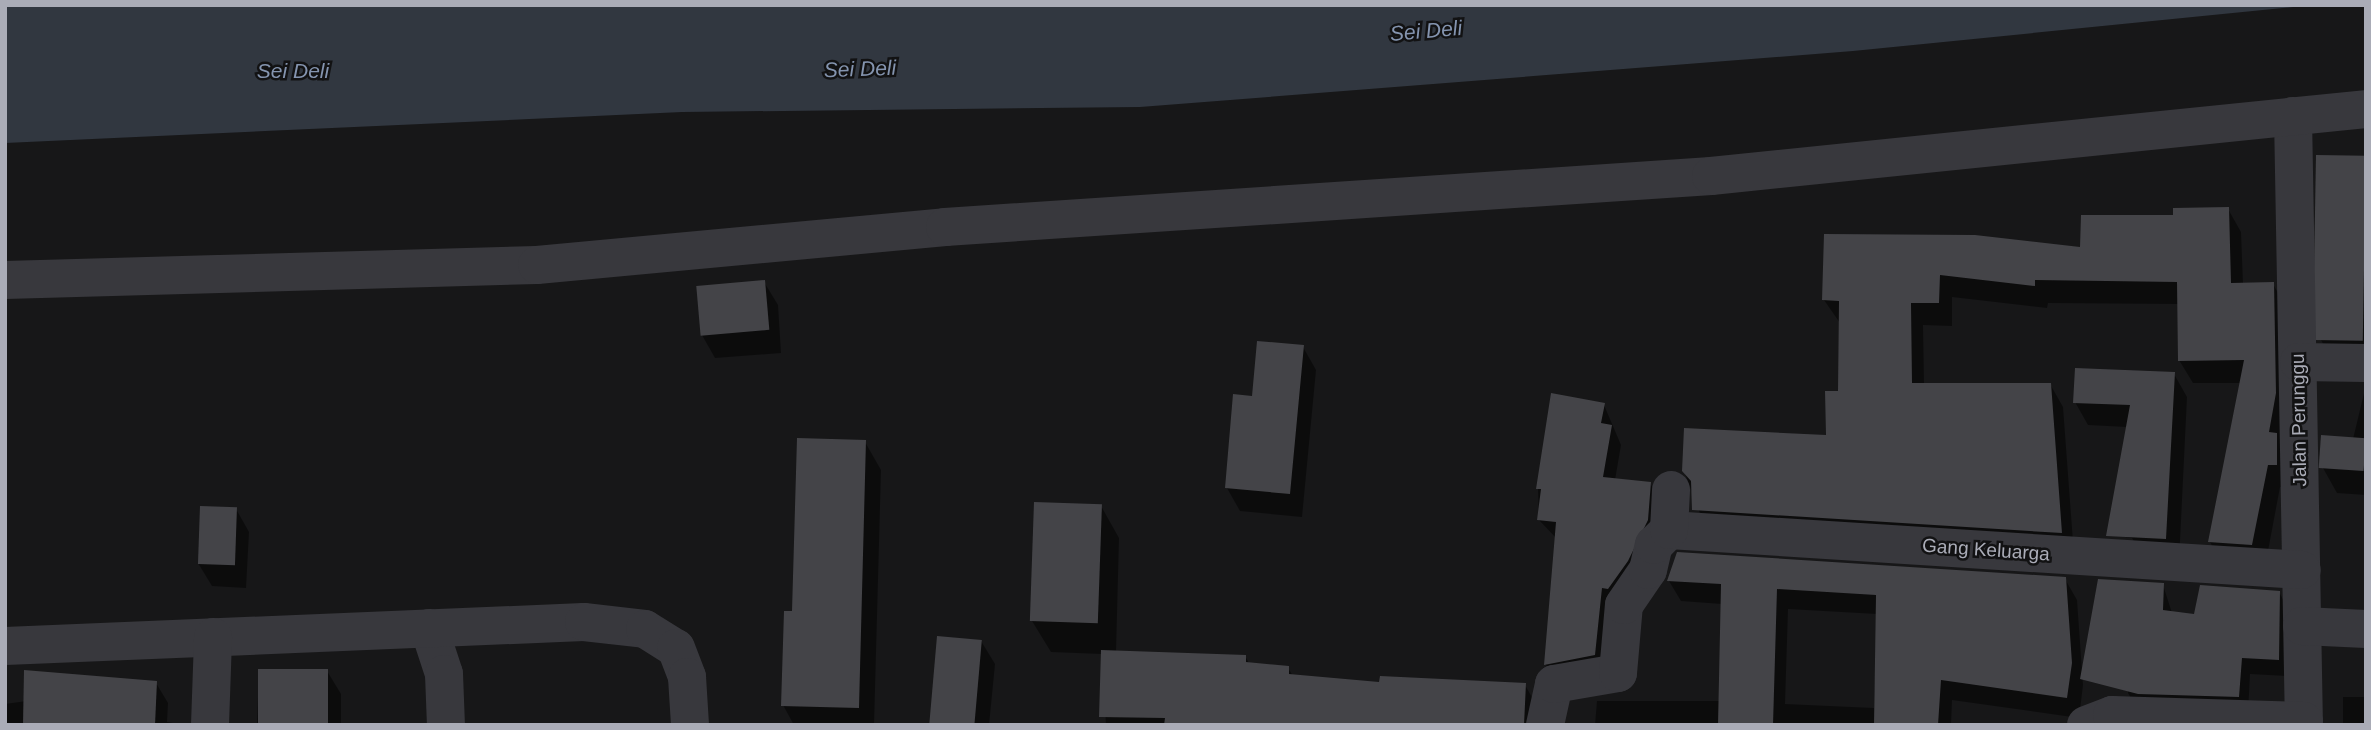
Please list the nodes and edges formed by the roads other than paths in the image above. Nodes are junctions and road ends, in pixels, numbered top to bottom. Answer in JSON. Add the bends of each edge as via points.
{"nodes":[{"id":1,"x":2366,"y":109,"type":"edge"},
{"id":2,"x":2293,"y":116,"type":"junction"},
{"id":3,"x":5,"y":280,"type":"edge"},
{"id":4,"x":2299,"y":362,"type":"junction"},
{"id":5,"x":2366,"y":363,"type":"edge"},
{"id":6,"x":1671,"y":490,"type":"dead end"},
{"id":7,"x":1669,"y":530,"type":"junction"},
{"id":8,"x":2302,"y":570,"type":"junction"},
{"id":9,"x":2302,"y":626,"type":"junction"},
{"id":10,"x":429,"y":628,"type":"junction"},
{"id":11,"x":2366,"y":629,"type":"edge"},
{"id":12,"x":213,"y":637,"type":"junction"},
{"id":13,"x":5,"y":646,"type":"edge"},
{"id":14,"x":2304,"y":723,"type":"edge"},
{"id":15,"x":210,"y":725,"type":"edge"},
{"id":16,"x":446,"y":725,"type":"edge"},
{"id":17,"x":690,"y":725,"type":"edge"},
{"id":18,"x":1545,"y":725,"type":"edge"},
{"id":19,"x":2086,"y":725,"type":"edge"}],
"edges":[{"from":1,"to":2,"type":"street"},
{"from":2,"to":3,"type":"street","via":[[1711,176],[945,227],[537,265]]},
{"from":2,"to":4,"type":"street","name":"Jalan Perunggu"},
{"from":4,"to":5,"type":"street"},
{"from":4,"to":8,"type":"street","name":"Jalan Perunggu"},
{"from":6,"to":7,"type":"street"},
{"from":7,"to":8,"type":"street","name":"Gang Keluarga"},
{"from":7,"to":18,"type":"street","via":[[1654,545],[1648,570],[1624,605],[1618,673],[1554,684]]},
{"from":8,"to":9,"type":"street","name":"Jalan Perunggu"},
{"from":9,"to":11,"type":"street"},
{"from":9,"to":14,"type":"street","name":"Jalan Perunggu"},
{"from":10,"to":12,"type":"street"},
{"from":10,"to":16,"type":"street","via":[[444,674]]},
{"from":10,"to":17,"type":"street","via":[[584,622],[645,629],[676,648],[687,677]]},
{"from":12,"to":13,"type":"street"},
{"from":12,"to":15,"type":"street"},
{"from":14,"to":19,"type":"street","via":[[2112,715]]}]}
